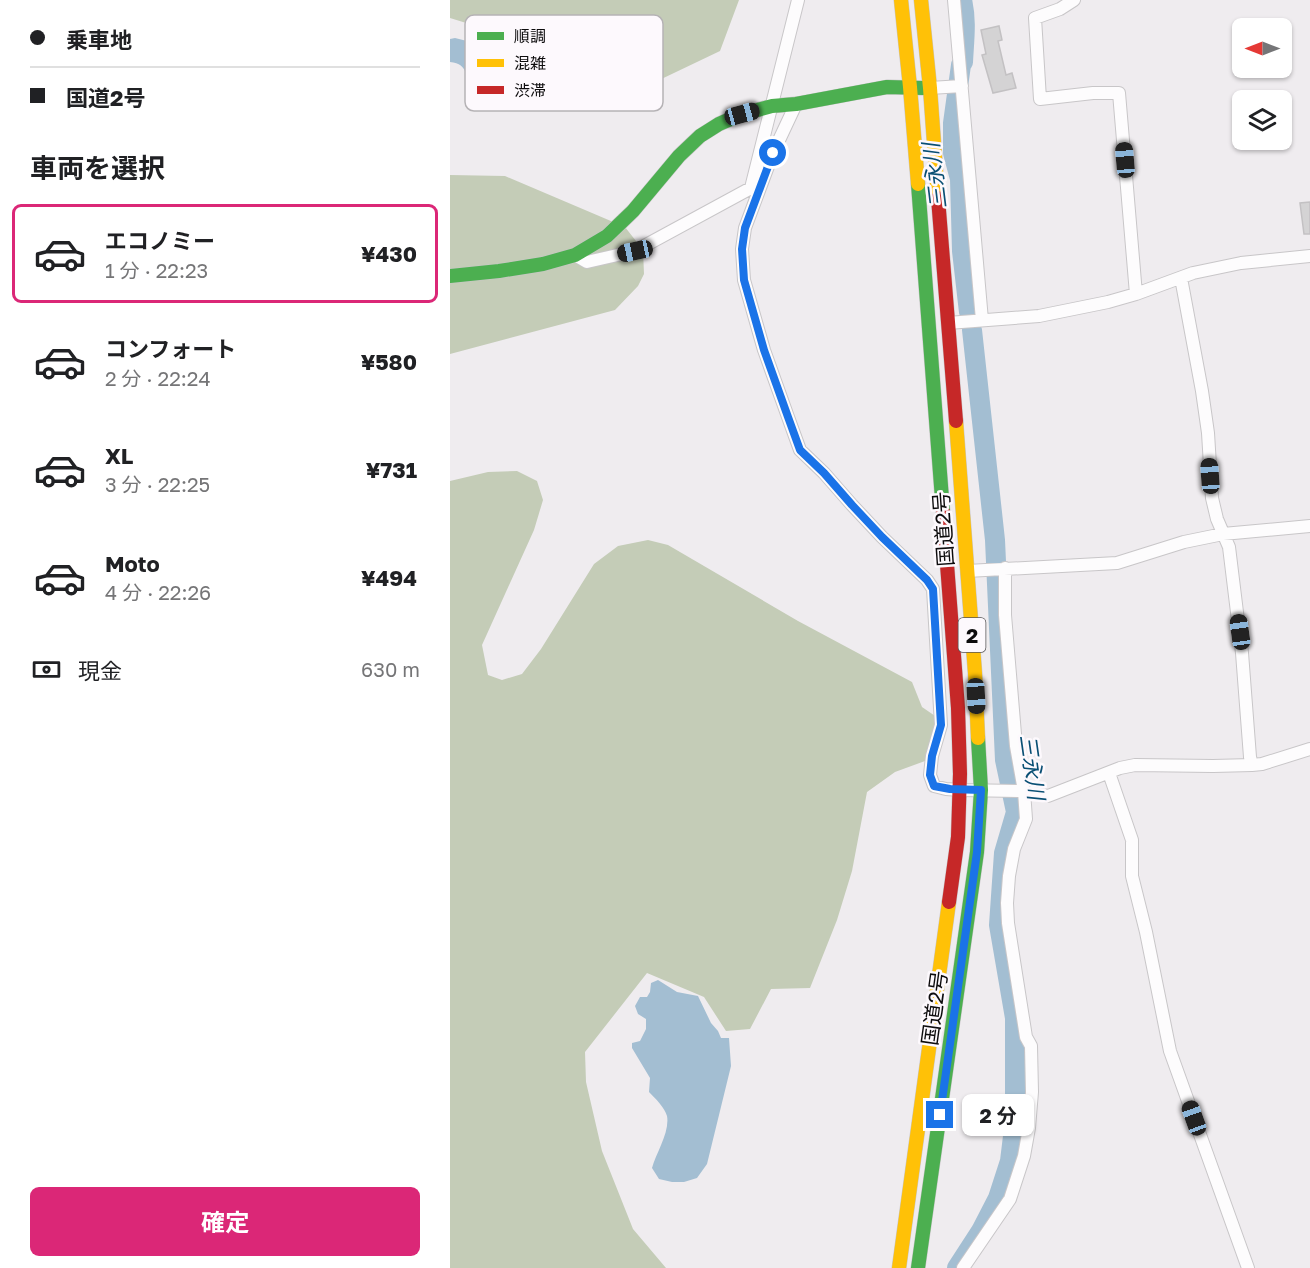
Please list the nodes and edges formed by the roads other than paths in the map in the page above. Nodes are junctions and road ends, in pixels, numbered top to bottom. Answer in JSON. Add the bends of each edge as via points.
{"nodes":[{"id":1,"x":798,"y":0,"type":"edge"},
{"id":2,"x":901,"y":0,"type":"edge"},
{"id":3,"x":921,"y":0,"type":"edge"},
{"id":4,"x":954,"y":0,"type":"edge"},
{"id":5,"x":1074,"y":0,"type":"edge"},
{"id":6,"x":910,"y":87,"type":"junction"},
{"id":7,"x":962,"y":87,"type":"junction"},
{"id":8,"x":930,"y":88,"type":"junction"},
{"id":9,"x":796,"y":104,"type":"junction"},
{"id":10,"x":772,"y":106,"type":"junction"},
{"id":11,"x":767,"y":151,"type":"junction"},
{"id":12,"x":575,"y":255,"type":"junction"},
{"id":13,"x":1310,"y":256,"type":"edge"},
{"id":14,"x":450,"y":276,"type":"edge"},
{"id":15,"x":1181,"y":278,"type":"junction"},
{"id":16,"x":1136,"y":294,"type":"junction"},
{"id":17,"x":982,"y":320,"type":"junction"},
{"id":18,"x":948,"y":323,"type":"junction"},
{"id":19,"x":1310,"y":526,"type":"edge"},
{"id":20,"x":1223,"y":534,"type":"junction"},
{"id":21,"x":1002,"y":568,"type":"junction"},
{"id":22,"x":974,"y":571,"type":"junction"},
{"id":23,"x":1310,"y":749,"type":"edge"},
{"id":24,"x":1252,"y":765,"type":"junction"},
{"id":25,"x":1109,"y":773,"type":"junction"},
{"id":26,"x":960,"y":790,"type":"junction"},
{"id":27,"x":987,"y":790,"type":"junction"},
{"id":28,"x":1022,"y":791,"type":"junction"},
{"id":29,"x":899,"y":1268,"type":"edge"},
{"id":30,"x":918,"y":1268,"type":"edge"},
{"id":31,"x":963,"y":1268,"type":"edge"},
{"id":32,"x":1248,"y":1268,"type":"edge"}],
"edges":[{"from":1,"to":10,"type":"street"},
{"from":2,"to":6,"type":"main road","name":"国道2号","number":"2"},
{"from":3,"to":8,"type":"main road","name":"国道2号","number":"2"},
{"from":4,"to":7,"type":"street"},
{"from":5,"to":16,"type":"street","via":[[1035,18],[1040,99],[1119,93]]},
{"from":6,"to":8,"type":"main road"},
{"from":6,"to":9,"type":"main road","via":[[887,87]]},
{"from":6,"to":26,"type":"main road","name":"国道2号","number":"2","via":[[958,708]]},
{"from":7,"to":8,"type":"street"},
{"from":7,"to":17,"type":"street"},
{"from":8,"to":18,"type":"main road","name":"国道2号","number":"2"},
{"from":9,"to":10,"type":"main road"},
{"from":9,"to":11,"type":"street"},
{"from":10,"to":11,"type":"street"},
{"from":10,"to":12,"type":"main road","via":[[742,114],[700,136],[607,236]]},
{"from":11,"to":12,"type":"street","via":[[751,188],[635,251],[587,262]]},
{"from":11,"to":26,"type":"street","via":[[742,249],[744,280],[764,350],[800,450],[933,589],[941,725],[930,775],[934,786]]},
{"from":12,"to":14,"type":"main road","via":[[543,264]]},
{"from":13,"to":15,"type":"street","via":[[1242,263]]},
{"from":15,"to":16,"type":"street"},
{"from":15,"to":20,"type":"street","via":[[1208,432],[1212,498]]},
{"from":16,"to":17,"type":"street","via":[[1039,316]]},
{"from":17,"to":18,"type":"street"},
{"from":18,"to":22,"type":"main road","name":"国道2号","number":"2"},
{"from":19,"to":20,"type":"street"},
{"from":20,"to":21,"type":"street","via":[[1117,563]]},
{"from":20,"to":24,"type":"street","via":[[1229,547]]},
{"from":21,"to":22,"type":"street"},
{"from":21,"to":28,"type":"street"},
{"from":22,"to":27,"type":"main road","name":"国道2号","number":"2","via":[[975,673]]},
{"from":23,"to":24,"type":"street"},
{"from":24,"to":25,"type":"street","via":[[1135,765]]},
{"from":25,"to":28,"type":"street","via":[[1048,796]]},
{"from":25,"to":32,"type":"street","via":[[1132,840],[1132,876],[1170,1051]]},
{"from":26,"to":27,"type":"street"},
{"from":26,"to":29,"type":"main road","name":"国道2号","number":"2","via":[[958,837]]},
{"from":27,"to":28,"type":"street"},
{"from":27,"to":30,"type":"main road","name":"国道2号","number":"2"},
{"from":28,"to":31,"type":"street","via":[[1026,819],[1014,849],[1007,903],[1026,1037],[1031,1046],[1029,1128],[1010,1199]]}]}
